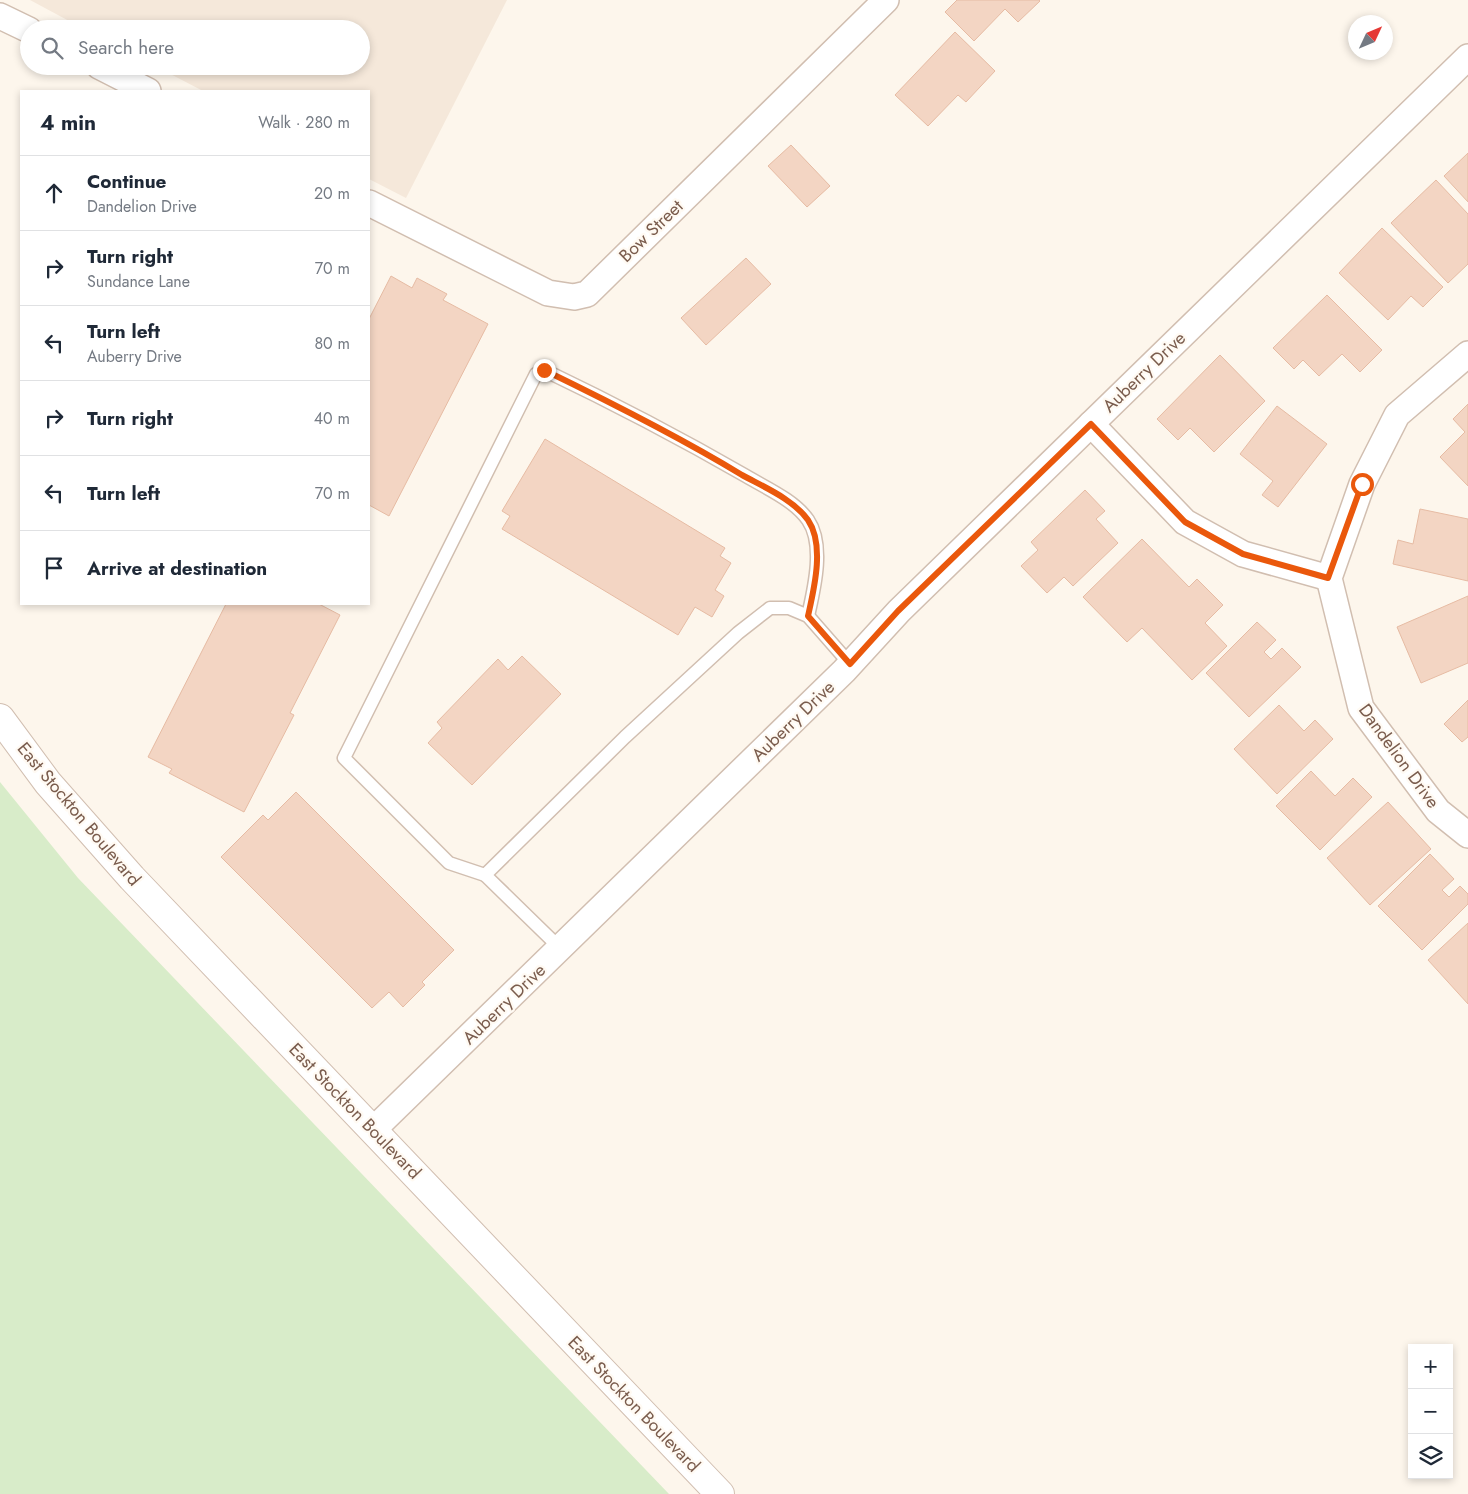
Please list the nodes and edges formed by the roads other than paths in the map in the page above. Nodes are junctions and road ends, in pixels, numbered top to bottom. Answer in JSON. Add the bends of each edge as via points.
{"nodes":[{"id":1,"x":886,"y":0,"type":"edge"},
{"id":2,"x":0,"y":16,"type":"edge"},
{"id":3,"x":20,"y":26,"type":"edge"},
{"id":4,"x":1468,"y":57,"type":"edge"},
{"id":5,"x":117,"y":75,"type":"edge"},
{"id":6,"x":146,"y":90,"type":"edge"},
{"id":7,"x":370,"y":204,"type":"edge"},
{"id":8,"x":1468,"y":354,"type":"edge"},
{"id":9,"x":1091,"y":424,"type":"junction"},
{"id":10,"x":1328,"y":578,"type":"junction"},
{"id":11,"x":808,"y":616,"type":"junction"},
{"id":12,"x":850,"y":664,"type":"junction"},
{"id":13,"x":0,"y":718,"type":"edge"},
{"id":14,"x":1468,"y":835,"type":"edge"},
{"id":15,"x":486,"y":875,"type":"junction"},
{"id":16,"x":561,"y":949,"type":"junction"},
{"id":17,"x":373,"y":1130,"type":"junction"},
{"id":18,"x":720,"y":1494,"type":"edge"}],
"edges":[{"from":1,"to":7,"type":"street","name":"Bow Street","via":[[587,294],[574,297],[548,293]]},
{"from":2,"to":3,"type":"street"},
{"from":4,"to":9,"type":"street","name":"Auberry Drive"},
{"from":5,"to":6,"type":"street"},
{"from":8,"to":10,"type":"street","via":[[1397,415],[1362,484]]},
{"from":9,"to":10,"type":"street","via":[[1185,522],[1243,554]]},
{"from":9,"to":12,"type":"street","name":"Auberry Drive","via":[[898,611]]},
{"from":10,"to":14,"type":"street","name":"Dandelion Drive","via":[[1360,708],[1438,812]]},
{"from":11,"to":12,"type":"lane"},
{"from":11,"to":15,"type":"lane","via":[[789,608],[770,608],[738,633],[625,736]]},
{"from":11,"to":15,"type":"lane","via":[[818,549],[808,520],[786,500],[619,406],[544,370],[536,374],[344,758],[449,863]]},
{"from":12,"to":16,"type":"street","name":"Auberry Drive"},
{"from":13,"to":17,"type":"street","name":"East Stockton Boulevard","via":[[48,783],[132,878]]},
{"from":15,"to":16,"type":"lane"},
{"from":16,"to":17,"type":"street","name":"Auberry Drive"},
{"from":17,"to":18,"type":"street","name":"East Stockton Boulevard"}]}
